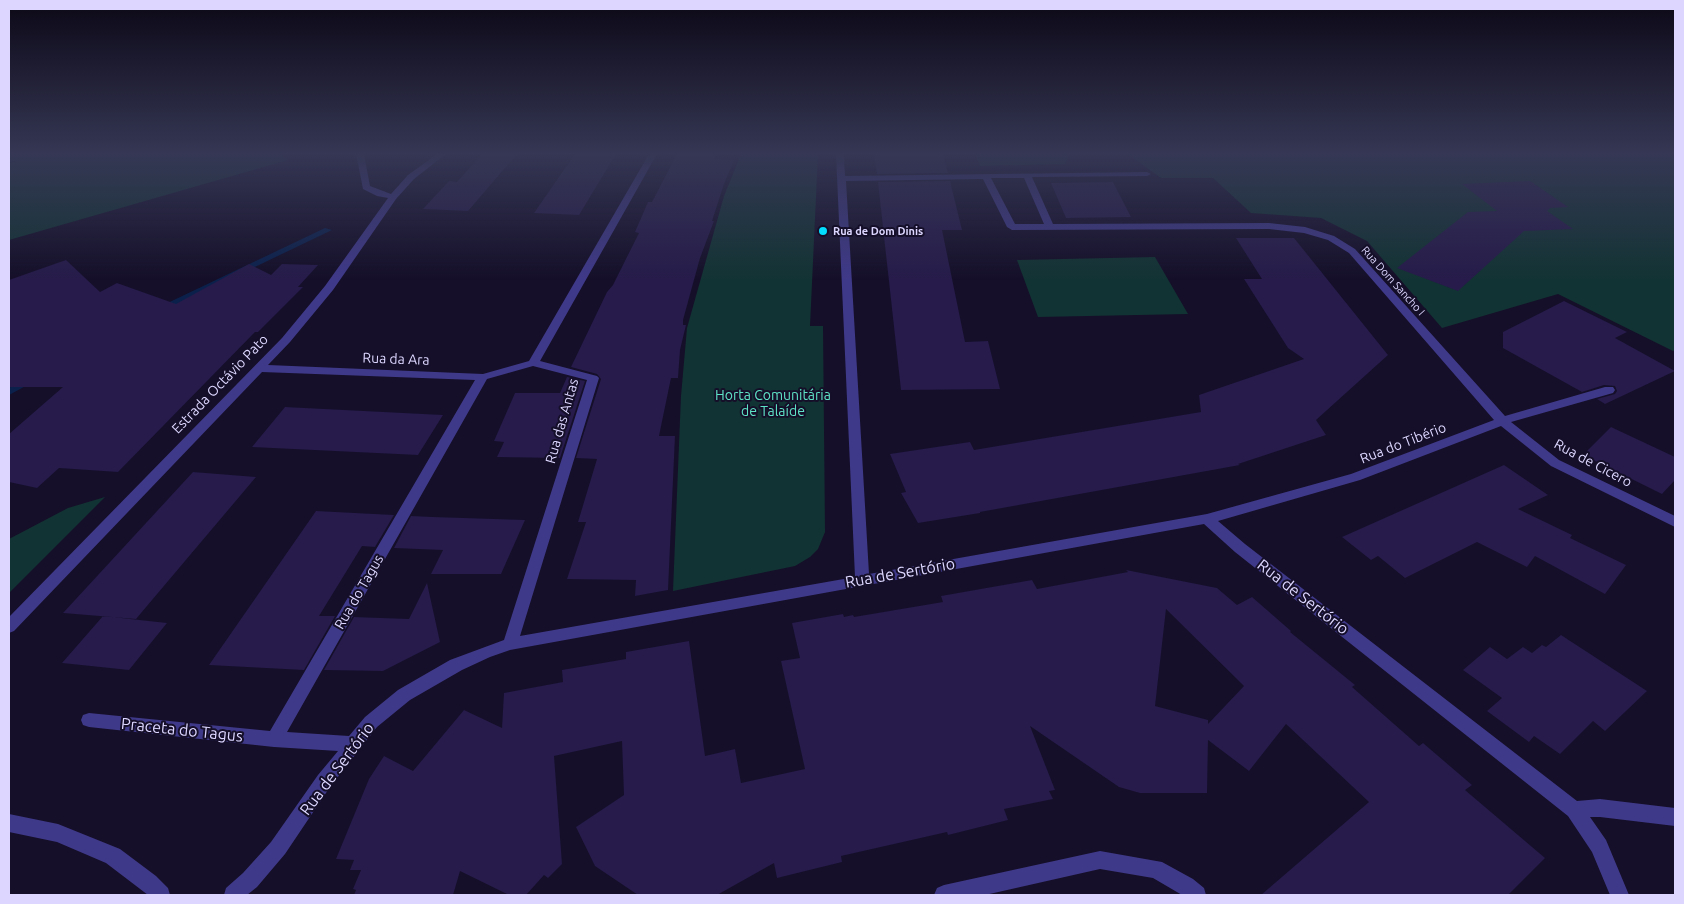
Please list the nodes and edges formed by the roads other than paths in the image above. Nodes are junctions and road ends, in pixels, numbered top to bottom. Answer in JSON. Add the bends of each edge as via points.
{"nodes":[{"id":1,"x":389,"y":196,"type":"edge"},
{"id":2,"x":628,"y":196,"type":"edge"},
{"id":3,"x":842,"y":196,"type":"edge"},
{"id":4,"x":996,"y":196,"type":"edge"},
{"id":5,"x":1036,"y":196,"type":"edge"},
{"id":6,"x":393,"y":197,"type":"joint"},
{"id":7,"x":1050,"y":227,"type":"junction"},
{"id":8,"x":533,"y":363,"type":"junction"},
{"id":9,"x":256,"y":368,"type":"junction"},
{"id":10,"x":483,"y":377,"type":"junction"},
{"id":11,"x":1609,"y":390,"type":"dead end"},
{"id":12,"x":1502,"y":421,"type":"junction"},
{"id":13,"x":1207,"y":519,"type":"junction"},
{"id":14,"x":1675,"y":522,"type":"edge"},
{"id":15,"x":862,"y":580,"type":"junction"},
{"id":16,"x":9,"y":627,"type":"edge"},
{"id":17,"x":510,"y":644,"type":"junction"},
{"id":18,"x":89,"y":720,"type":"dead end"},
{"id":19,"x":274,"y":739,"type":"junction"},
{"id":20,"x":352,"y":744,"type":"junction"},
{"id":21,"x":1574,"y":810,"type":"junction"},
{"id":22,"x":1675,"y":817,"type":"edge"},
{"id":23,"x":9,"y":823,"type":"edge"},
{"id":24,"x":161,"y":895,"type":"edge"},
{"id":25,"x":233,"y":895,"type":"edge"},
{"id":26,"x":944,"y":895,"type":"edge"},
{"id":27,"x":1197,"y":895,"type":"edge"},
{"id":28,"x":1619,"y":895,"type":"edge"}],
"edges":[{"from":1,"to":6,"type":"street"},
{"from":2,"to":8,"type":"street"},
{"from":3,"to":15,"type":"street"},
{"from":4,"to":7,"type":"street","name":"Rua Dom Sancho I","via":[[1012,227]]},
{"from":5,"to":7,"type":"street"},
{"from":6,"to":9,"type":"street","name":"Estrada Octávio Pato","via":[[329,288],[286,340]]},
{"from":7,"to":12,"type":"street","name":"Rua Dom Sancho I","via":[[1269,226],[1305,230],[1331,238],[1361,260]]},
{"from":8,"to":10,"type":"street","name":"Rua da Ara"},
{"from":8,"to":17,"type":"street","name":"Rua das Antas","via":[[593,378]]},
{"from":9,"to":10,"type":"street","name":"Rua da Ara"},
{"from":9,"to":16,"type":"street","name":"Estrada Octávio Pato"},
{"from":10,"to":19,"type":"street","name":"Rua do Tagus"},
{"from":11,"to":12,"type":"street","name":"Rua do Tibério"},
{"from":12,"to":13,"type":"street","name":"Rua do Tibério","via":[[1355,477]]},
{"from":12,"to":14,"type":"street","name":"Rua de Cicero","via":[[1554,463]]},
{"from":13,"to":15,"type":"street","name":"Rua de Sertório"},
{"from":13,"to":21,"type":"street","name":"Rua de Sertório"},
{"from":15,"to":17,"type":"street","name":"Rua de Sertório"},
{"from":17,"to":20,"type":"street","name":"Rua de Sertório","via":[[456,665],[404,695],[371,722]]},
{"from":18,"to":19,"type":"street","name":"Praceta do Tagus"},
{"from":19,"to":20,"type":"street"},
{"from":20,"to":25,"type":"street","name":"Rua de Sertório","via":[[278,848]]},
{"from":21,"to":22,"type":"street","via":[[1600,808]]},
{"from":21,"to":28,"type":"street","name":"Rua de Sertório","via":[[1599,846]]},
{"from":23,"to":24,"type":"street","via":[[58,833],[113,856]]},
{"from":26,"to":27,"type":"street","via":[[1100,860],[1155,869]]}]}
